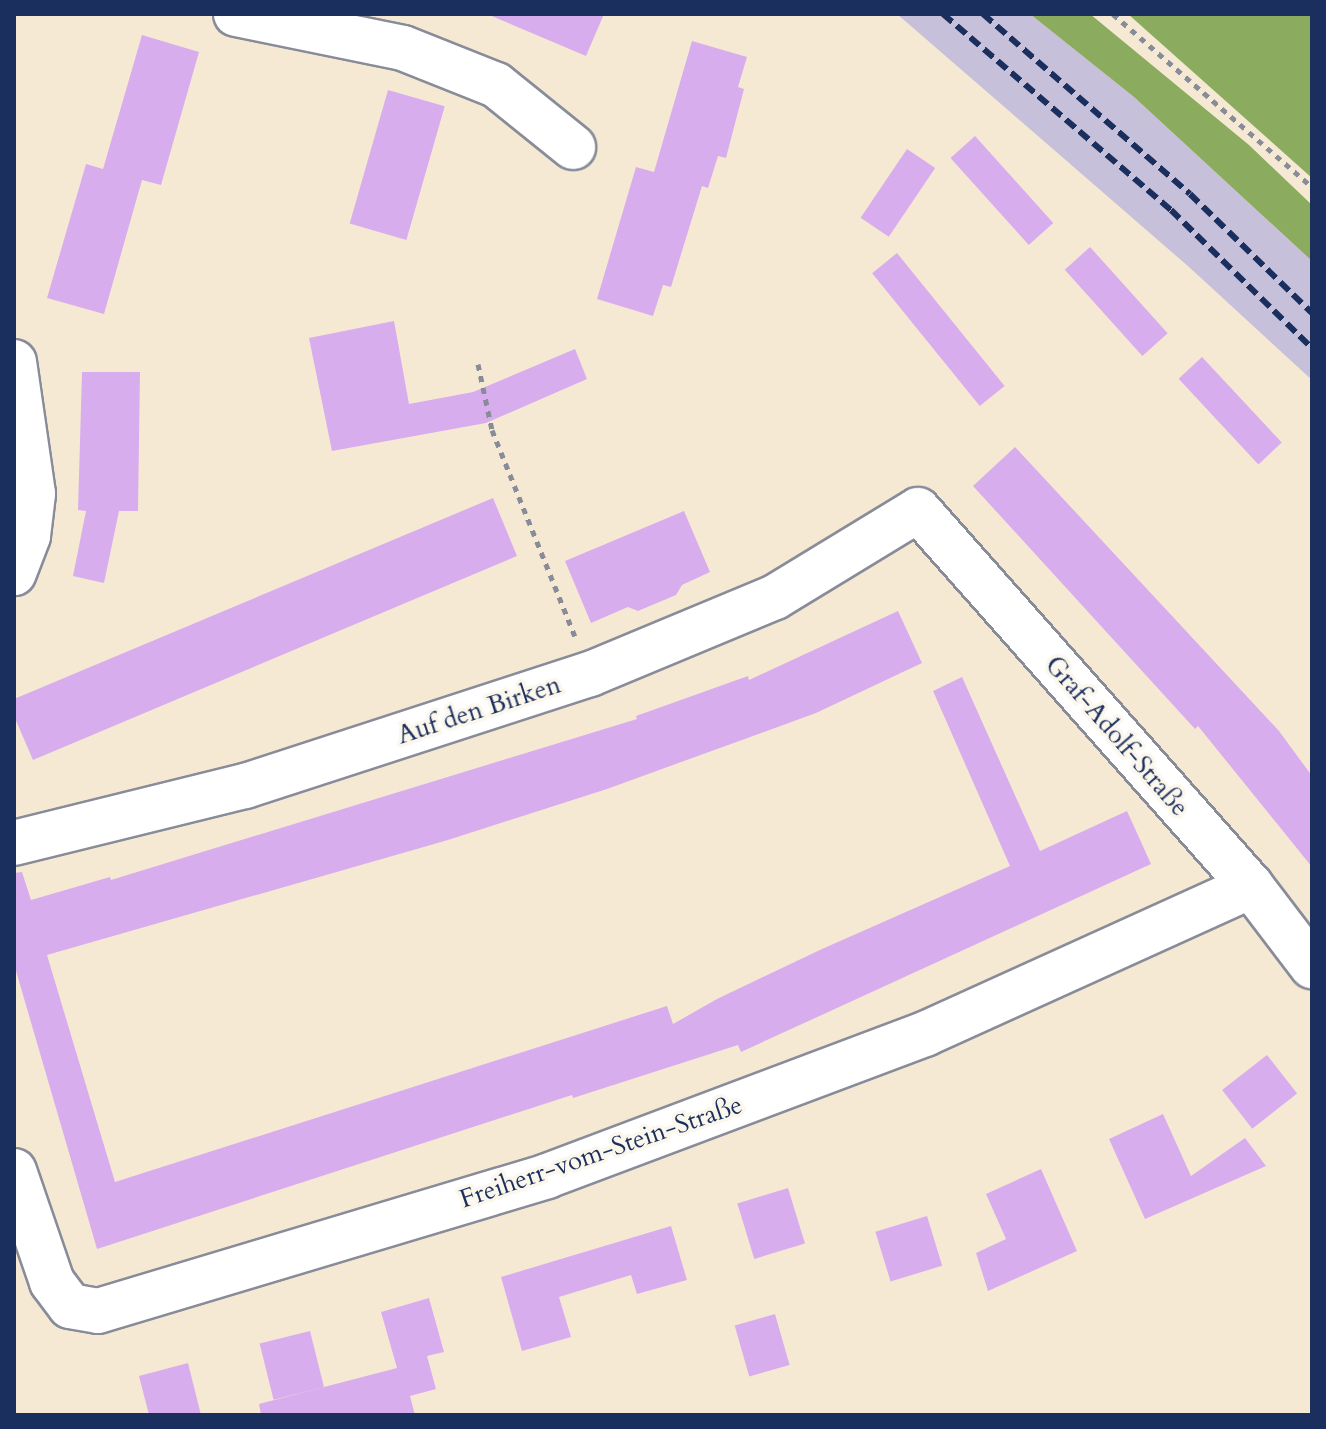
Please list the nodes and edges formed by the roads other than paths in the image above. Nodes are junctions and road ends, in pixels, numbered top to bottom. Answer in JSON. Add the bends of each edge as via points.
{"nodes":[{"id":1,"x":236,"y":14,"type":"edge"},
{"id":2,"x":573,"y":147,"type":"dead end"},
{"id":3,"x":14,"y":362,"type":"edge"},
{"id":4,"x":918,"y":510,"type":"joint"},
{"id":5,"x":14,"y":573,"type":"edge"},
{"id":6,"x":14,"y":843,"type":"edge"},
{"id":7,"x":1251,"y":886,"type":"junction"},
{"id":8,"x":1312,"y":966,"type":"edge"},
{"id":9,"x":14,"y":1171,"type":"edge"}],
"edges":[{"from":1,"to":2,"type":"street","via":[[403,48],[496,85]]},
{"from":3,"to":5,"type":"street","via":[[33,494],[28,536]]},
{"from":4,"to":6,"type":"street","name":"Auf den Birken","via":[[775,597],[590,674],[245,786]]},
{"from":4,"to":7,"type":"street","name":"Graf-Adolf-Straße"},
{"from":7,"to":8,"type":"street","name":"Graf-Adolf-Straße"},
{"from":7,"to":9,"type":"street","name":"Freiherr-vom-Stein-Straße","via":[[925,1034],[547,1176],[98,1311],[70,1306],[52,1282]]}]}
